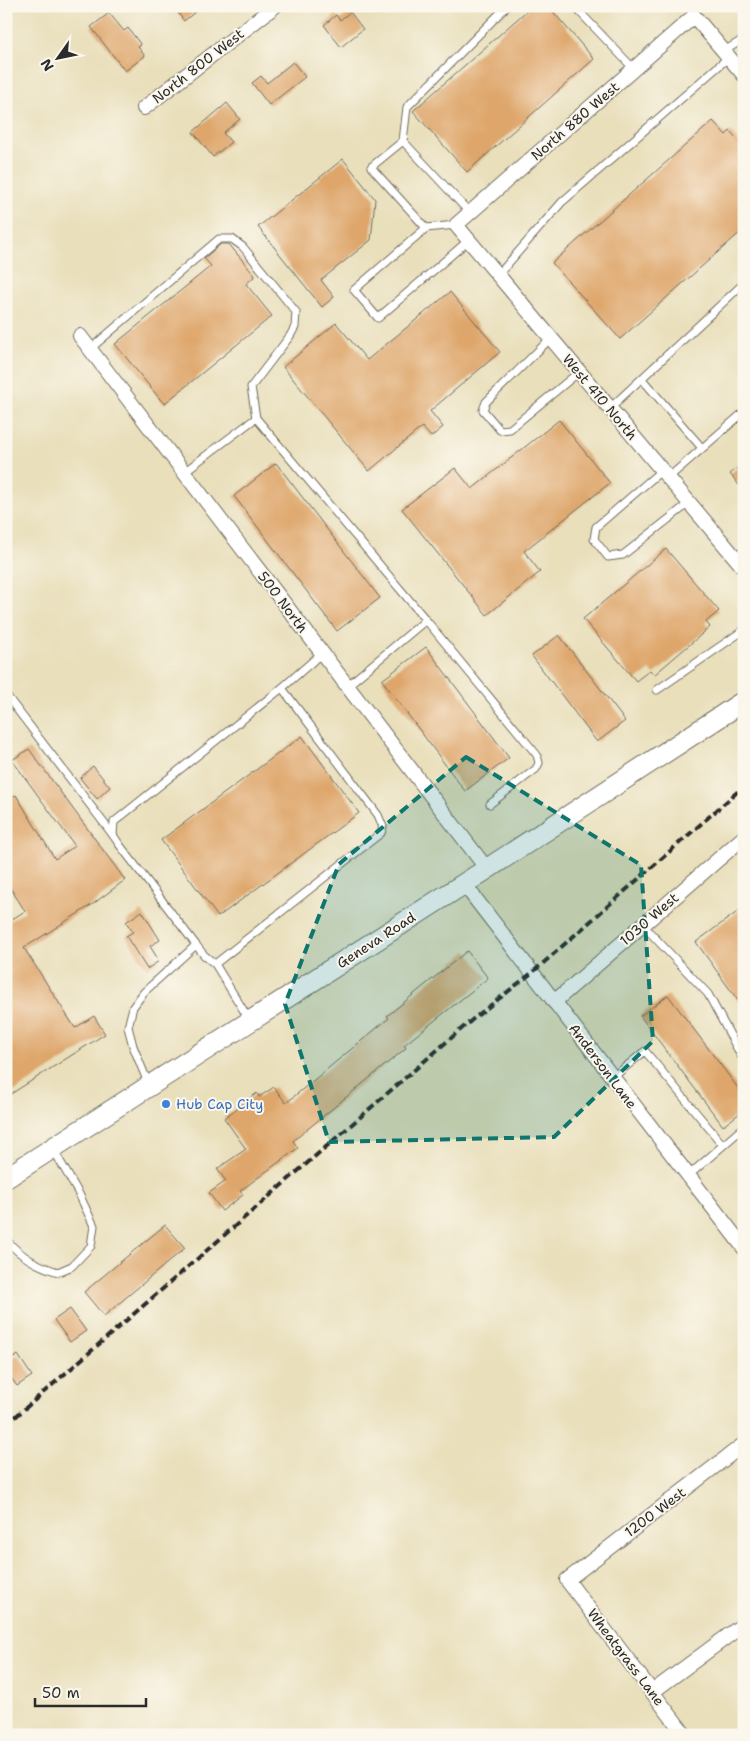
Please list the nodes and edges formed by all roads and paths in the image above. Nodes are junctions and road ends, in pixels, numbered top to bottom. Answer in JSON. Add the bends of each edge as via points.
{"nodes":[{"id":1,"x":274,"y":6,"type":"edge"},
{"id":2,"x":507,"y":6,"type":"edge"},
{"id":3,"x":574,"y":6,"type":"edge"},
{"id":4,"x":693,"y":11,"type":"edge"},
{"id":5,"x":744,"y":39,"type":"edge"},
{"id":6,"x":726,"y":54,"type":"junction"},
{"id":7,"x":634,"y":69,"type":"junction"},
{"id":8,"x":744,"y":75,"type":"edge"},
{"id":9,"x":144,"y":108,"type":"dead end"},
{"id":10,"x":403,"y":140,"type":"junction"},
{"id":11,"x":470,"y":213,"type":"junction"},
{"id":12,"x":456,"y":225,"type":"junction"},
{"id":13,"x":426,"y":228,"type":"junction"},
{"id":14,"x":469,"y":240,"type":"junction"},
{"id":15,"x":498,"y":275,"type":"junction"},
{"id":16,"x":744,"y":283,"type":"edge"},
{"id":17,"x":80,"y":336,"type":"dead end"},
{"id":18,"x":551,"y":338,"type":"junction"},
{"id":19,"x":90,"y":349,"type":"junction"},
{"id":20,"x":579,"y":372,"type":"junction"},
{"id":21,"x":642,"y":379,"type":"junction"},
{"id":22,"x":610,"y":408,"type":"junction"},
{"id":23,"x":744,"y":412,"type":"edge"},
{"id":24,"x":256,"y":418,"type":"junction"},
{"id":25,"x":702,"y":448,"type":"junction"},
{"id":26,"x":184,"y":472,"type":"junction"},
{"id":27,"x":665,"y":474,"type":"junction"},
{"id":28,"x":689,"y":502,"type":"junction"},
{"id":29,"x":744,"y":568,"type":"edge"},
{"id":30,"x":426,"y":620,"type":"junction"},
{"id":31,"x":744,"y":630,"type":"edge"},
{"id":32,"x":322,"y":653,"type":"junction"},
{"id":33,"x":347,"y":686,"type":"junction"},
{"id":34,"x":282,"y":688,"type":"junction"},
{"id":35,"x":657,"y":690,"type":"dead end"},
{"id":36,"x":6,"y":695,"type":"edge"},
{"id":37,"x":744,"y":701,"type":"edge"},
{"id":38,"x":490,"y":804,"type":"dead end"},
{"id":39,"x":113,"y":835,"type":"junction"},
{"id":40,"x":744,"y":837,"type":"edge"},
{"id":41,"x":487,"y":869,"type":"junction"},
{"id":42,"x":464,"y":884,"type":"junction"},
{"id":43,"x":643,"y":924,"type":"junction"},
{"id":44,"x":196,"y":945,"type":"junction"},
{"id":45,"x":215,"y":964,"type":"junction"},
{"id":46,"x":554,"y":1002,"type":"junction"},
{"id":47,"x":250,"y":1021,"type":"junction"},
{"id":48,"x":744,"y":1061,"type":"edge"},
{"id":49,"x":612,"y":1078,"type":"junction"},
{"id":50,"x":150,"y":1086,"type":"junction"},
{"id":51,"x":744,"y":1127,"type":"edge"},
{"id":52,"x":723,"y":1145,"type":"junction"},
{"id":53,"x":52,"y":1148,"type":"junction"},
{"id":54,"x":688,"y":1176,"type":"junction"},
{"id":55,"x":6,"y":1178,"type":"edge"},
{"id":56,"x":6,"y":1240,"type":"edge"},
{"id":57,"x":744,"y":1248,"type":"edge"},
{"id":58,"x":744,"y":1444,"type":"edge"},
{"id":59,"x":567,"y":1580,"type":"joint"},
{"id":60,"x":744,"y":1624,"type":"edge"},
{"id":61,"x":652,"y":1692,"type":"junction"},
{"id":62,"x":685,"y":1735,"type":"edge"}],
"edges":[{"from":1,"to":9,"type":"street","name":"North 800 West"},
{"from":2,"to":10,"type":"lane","via":[[407,107]]},
{"from":3,"to":7,"type":"lane"},
{"from":4,"to":6,"type":"street"},
{"from":4,"to":7,"type":"street","name":"North 880 West"},
{"from":5,"to":6,"type":"lane"},
{"from":6,"to":8,"type":"street"},
{"from":6,"to":15,"type":"lane","via":[[562,202]]},
{"from":7,"to":11,"type":"street","name":"North 880 West"},
{"from":10,"to":11,"type":"lane"},
{"from":10,"to":13,"type":"lane","via":[[371,167]]},
{"from":11,"to":12,"type":"street","name":"North 880 West"},
{"from":12,"to":13,"type":"lane"},
{"from":12,"to":14,"type":"street","name":"West 410 North"},
{"from":13,"to":14,"type":"lane","via":[[354,290],[378,318]]},
{"from":14,"to":15,"type":"street","name":"West 410 North"},
{"from":15,"to":18,"type":"street","name":"West 410 North"},
{"from":16,"to":21,"type":"lane"},
{"from":17,"to":19,"type":"street","name":"500 North"},
{"from":18,"to":20,"type":"street","name":"West 410 North"},
{"from":18,"to":20,"type":"lane","via":[[486,402],[483,410],[500,430],[510,429]]},
{"from":19,"to":24,"type":"lane","via":[[219,239],[232,239],[243,247],[296,312],[292,332],[251,387]]},
{"from":19,"to":26,"type":"street","name":"500 North"},
{"from":20,"to":22,"type":"street","name":"West 410 North"},
{"from":21,"to":22,"type":"lane"},
{"from":21,"to":25,"type":"lane"},
{"from":22,"to":27,"type":"street","name":"West 410 North"},
{"from":23,"to":25,"type":"lane"},
{"from":24,"to":26,"type":"lane"},
{"from":24,"to":30,"type":"lane"},
{"from":25,"to":27,"type":"lane"},
{"from":26,"to":32,"type":"street","name":"500 North"},
{"from":27,"to":28,"type":"street","name":"West 410 North"},
{"from":27,"to":28,"type":"lane","via":[[596,528],[594,539],[608,557],[622,555]]},
{"from":28,"to":29,"type":"street","name":"West 410 North"},
{"from":30,"to":33,"type":"lane"},
{"from":30,"to":38,"type":"lane","via":[[537,755],[539,763],[536,769]]},
{"from":31,"to":35,"type":"lane"},
{"from":32,"to":33,"type":"street","name":"500 North"},
{"from":32,"to":34,"type":"lane"},
{"from":33,"to":41,"type":"street","name":"500 North"},
{"from":34,"to":39,"type":"lane","via":[[114,822]]},
{"from":34,"to":45,"type":"lane","via":[[378,815],[383,827],[381,834]]},
{"from":36,"to":39,"type":"lane"},
{"from":37,"to":41,"type":"main road","name":"Geneva Road"},
{"from":39,"to":44,"type":"lane"},
{"from":40,"to":43,"type":"street","name":"1030 West"},
{"from":41,"to":42,"type":"main road","name":"Geneva Road"},
{"from":42,"to":46,"type":"street","name":"Anderson Lane"},
{"from":42,"to":47,"type":"main road","name":"Geneva Road"},
{"from":43,"to":46,"type":"street","name":"1030 West"},
{"from":43,"to":48,"type":"lane","via":[[708,994]]},
{"from":44,"to":45,"type":"lane"},
{"from":44,"to":50,"type":"lane","via":[[144,992],[133,1007],[128,1027]]},
{"from":45,"to":47,"type":"lane"},
{"from":46,"to":49,"type":"street","name":"Anderson Lane"},
{"from":47,"to":50,"type":"main road","name":"Geneva Road"},
{"from":49,"to":52,"type":"lane","via":[[645,1051]]},
{"from":49,"to":54,"type":"street","name":"Anderson Lane"},
{"from":50,"to":53,"type":"main road","name":"Geneva Road"},
{"from":51,"to":52,"type":"lane"},
{"from":52,"to":54,"type":"lane"},
{"from":53,"to":55,"type":"main road","name":"Geneva Road"},
{"from":53,"to":56,"type":"lane","via":[[94,1226],[91,1246],[72,1266],[58,1272],[36,1265]]},
{"from":54,"to":57,"type":"street","name":"Anderson Lane"},
{"from":58,"to":59,"type":"street","name":"1200 West"},
{"from":59,"to":61,"type":"street","name":"Wheatgrass Lane"},
{"from":60,"to":61,"type":"street"},
{"from":61,"to":62,"type":"street","name":"Wheatgrass Lane"}]}
